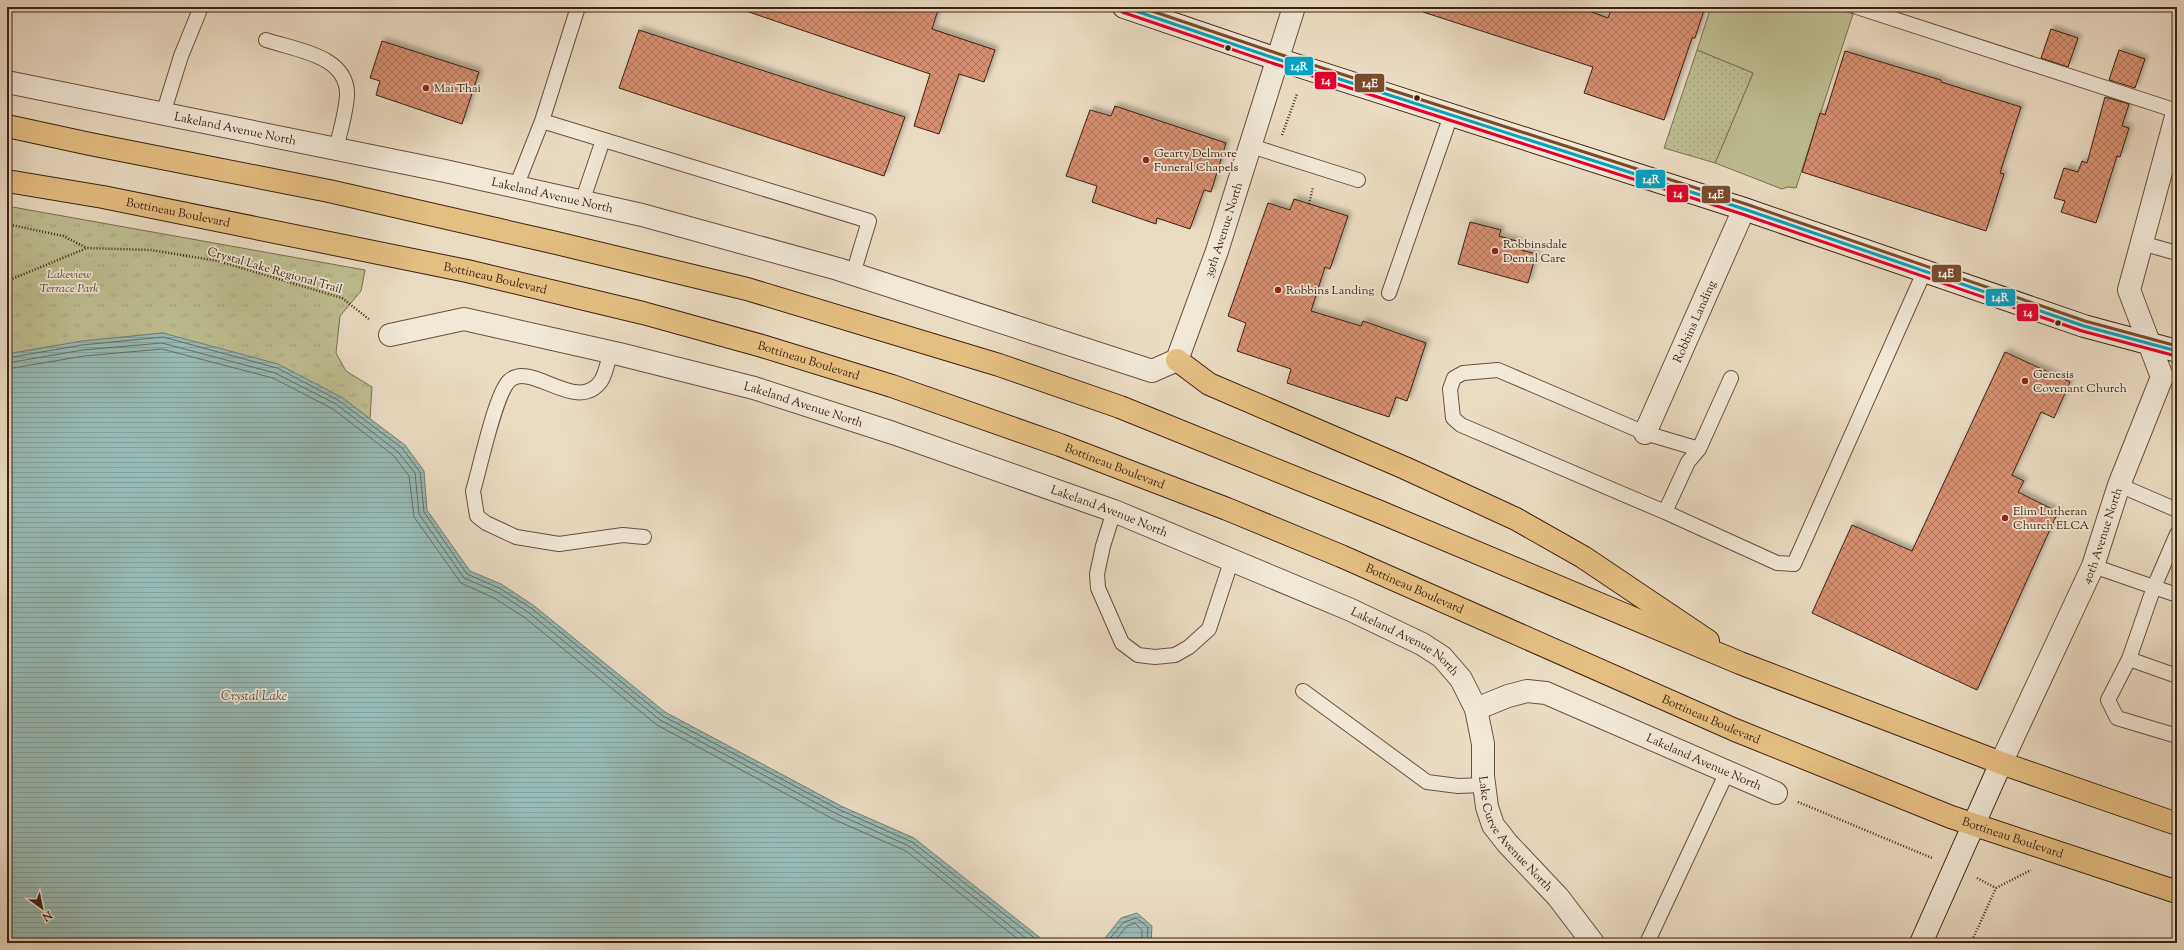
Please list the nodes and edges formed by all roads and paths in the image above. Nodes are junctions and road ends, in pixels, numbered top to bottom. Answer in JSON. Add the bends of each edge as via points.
{"nodes":[{"id":1,"x":201,"y":7,"type":"edge"},
{"id":2,"x":578,"y":7,"type":"edge"},
{"id":3,"x":1124,"y":7,"type":"edge"},
{"id":4,"x":1294,"y":7,"type":"edge"},
{"id":5,"x":1857,"y":7,"type":"edge"},
{"id":6,"x":266,"y":40,"type":"dead end"},
{"id":7,"x":1277,"y":59,"type":"junction"},
{"id":8,"x":7,"y":82,"type":"edge"},
{"id":9,"x":2177,"y":112,"type":"edge"},
{"id":10,"x":162,"y":114,"type":"junction"},
{"id":11,"x":1451,"y":114,"type":"junction"},
{"id":12,"x":542,"y":121,"type":"junction"},
{"id":13,"x":7,"y":126,"type":"edge"},
{"id":14,"x":603,"y":140,"type":"junction"},
{"id":15,"x":1250,"y":146,"type":"junction"},
{"id":16,"x":336,"y":149,"type":"junction"},
{"id":17,"x":1358,"y":180,"type":"dead end"},
{"id":18,"x":7,"y":181,"type":"edge"},
{"id":19,"x":516,"y":187,"type":"junction"},
{"id":20,"x":582,"y":202,"type":"junction"},
{"id":21,"x":1744,"y":210,"type":"junction"},
{"id":22,"x":7,"y":224,"type":"edge"},
{"id":23,"x":2141,"y":243,"type":"junction"},
{"id":24,"x":87,"y":248,"type":"junction"},
{"id":25,"x":2177,"y":253,"type":"edge"},
{"id":26,"x":1925,"y":270,"type":"junction"},
{"id":27,"x":853,"y":274,"type":"junction"},
{"id":28,"x":7,"y":281,"type":"edge"},
{"id":29,"x":1389,"y":293,"type":"dead end"},
{"id":30,"x":390,"y":335,"type":"joint"},
{"id":31,"x":2150,"y":345,"type":"junction"},
{"id":32,"x":2177,"y":351,"type":"edge"},
{"id":33,"x":611,"y":352,"type":"junction"},
{"id":34,"x":1177,"y":360,"type":"junction"},
{"id":35,"x":1731,"y":378,"type":"dead end"},
{"id":36,"x":1645,"y":433,"type":"junction"},
{"id":37,"x":1699,"y":449,"type":"junction"},
{"id":38,"x":2119,"y":485,"type":"junction"},
{"id":39,"x":2177,"y":510,"type":"edge"},
{"id":40,"x":1114,"y":511,"type":"junction"},
{"id":41,"x":1665,"y":512,"type":"junction"},
{"id":42,"x":2177,"y":534,"type":"edge"},
{"id":43,"x":644,"y":537,"type":"dead end"},
{"id":44,"x":1232,"y":559,"type":"junction"},
{"id":45,"x":2093,"y":566,"type":"junction"},
{"id":46,"x":2154,"y":587,"type":"junction"},
{"id":47,"x":2177,"y":595,"type":"edge"},
{"id":48,"x":2129,"y":659,"type":"junction"},
{"id":49,"x":1740,"y":663,"type":"junction"},
{"id":50,"x":2177,"y":676,"type":"edge"},
{"id":51,"x":1303,"y":692,"type":"dead end"},
{"id":52,"x":1476,"y":709,"type":"junction"},
{"id":53,"x":2177,"y":736,"type":"edge"},
{"id":54,"x":2001,"y":763,"type":"junction"},
{"id":55,"x":1727,"y":772,"type":"junction"},
{"id":56,"x":1484,"y":785,"type":"junction"},
{"id":57,"x":1776,"y":793,"type":"joint"},
{"id":58,"x":2177,"y":824,"type":"edge"},
{"id":59,"x":1974,"y":826,"type":"junction"},
{"id":60,"x":1893,"y":842,"type":"dead end"},
{"id":61,"x":2034,"y":869,"type":"dead end"},
{"id":62,"x":2177,"y":892,"type":"edge"},
{"id":63,"x":1594,"y":943,"type":"edge"},
{"id":64,"x":1647,"y":943,"type":"edge"},
{"id":65,"x":1921,"y":943,"type":"edge"},
{"id":66,"x":1971,"y":943,"type":"edge"}],
"edges":[{"from":1,"to":10,"type":"lane","via":[[181,56]]},
{"from":2,"to":12,"type":"lane"},
{"from":3,"to":7,"type":"street"},
{"from":4,"to":7,"type":"street","name":"39th Avenue North"},
{"from":5,"to":9,"type":"lane"},
{"from":6,"to":16,"type":"lane","via":[[319,57],[336,66],[343,75],[347,85],[347,96]]},
{"from":7,"to":11,"type":"street"},
{"from":7,"to":15,"type":"street","name":"39th Avenue North"},
{"from":8,"to":10,"type":"street","name":"Lakeland Avenue North"},
{"from":9,"to":23,"type":"street","name":"40th Avenue North"},
{"from":10,"to":16,"type":"street","name":"Lakeland Avenue North"},
{"from":11,"to":21,"type":"street"},
{"from":11,"to":29,"type":"lane"},
{"from":12,"to":14,"type":"lane"},
{"from":12,"to":19,"type":"lane"},
{"from":13,"to":49,"type":"main road","via":[[329,191],[552,242],[747,289],[940,346],[1120,407],[1380,512]]},
{"from":14,"to":20,"type":"lane"},
{"from":14,"to":27,"type":"lane","via":[[869,221]]},
{"from":15,"to":17,"type":"lane"},
{"from":15,"to":34,"type":"street","name":"39th Avenue North","via":[[1217,251]]},
{"from":16,"to":19,"type":"street","name":"Lakeland Avenue North"},
{"from":18,"to":59,"type":"main road","name":"Bottineau Boulevard","via":[[111,199],[467,271],[643,313],[892,386],[1060,445],[1341,556],[1735,730]]},
{"from":19,"to":20,"type":"street","name":"Lakeland Avenue North"},
{"from":20,"to":27,"type":"street","name":"Lakeland Avenue North","via":[[642,214]]},
{"from":21,"to":26,"type":"street"},
{"from":21,"to":36,"type":"street","name":"Robbins Landing"},
{"from":22,"to":24,"type":"path","via":[[63,236]]},
{"from":23,"to":25,"type":"lane"},
{"from":23,"to":31,"type":"street","name":"40th Avenue North","via":[[2129,290]]},
{"from":24,"to":28,"type":"path","name":"Crystal Lake Regional Trail"},
{"from":24,"to":30,"type":"path","name":"Crystal Lake Regional Trail","via":[[151,250],[218,261],[342,298]]},
{"from":26,"to":31,"type":"street","via":[[2084,326]]},
{"from":26,"to":41,"type":"lane","via":[[1794,564],[1776,563]]},
{"from":27,"to":34,"type":"street","name":"Lakeland Avenue North","via":[[1152,371]]},
{"from":30,"to":33,"type":"street","name":"Lakeland Avenue North","via":[[464,319]]},
{"from":31,"to":32,"type":"street"},
{"from":31,"to":38,"type":"street","name":"40th Avenue North","via":[[2162,377]]},
{"from":33,"to":40,"type":"street","name":"Lakeland Avenue North","via":[[754,388],[894,433]]},
{"from":33,"to":43,"type":"lane","via":[[602,380],[585,392],[571,392],[523,376],[508,382],[499,396],[473,491],[476,516],[516,537],[559,544],[623,535]]},
{"from":34,"to":49,"type":"main road","via":[[1209,384],[1516,519],[1583,558]]},
{"from":35,"to":37,"type":"lane"},
{"from":36,"to":37,"type":"lane"},
{"from":36,"to":41,"type":"lane","via":[[1498,370],[1463,373],[1454,378],[1450,389],[1453,418],[1461,424]]},
{"from":37,"to":41,"type":"lane","via":[[1688,462]]},
{"from":38,"to":39,"type":"lane"},
{"from":38,"to":45,"type":"street","name":"40th Avenue North"},
{"from":40,"to":44,"type":"street","name":"Lakeland Avenue North"},
{"from":40,"to":44,"type":"lane","via":[[1103,546],[1098,588],[1122,643],[1138,655],[1155,658],[1175,655],[1189,647],[1209,629]]},
{"from":42,"to":46,"type":"lane"},
{"from":44,"to":52,"type":"street","name":"Lakeland Avenue North","via":[[1351,610],[1422,644],[1442,657],[1461,679]]},
{"from":45,"to":46,"type":"lane"},
{"from":45,"to":54,"type":"street","name":"40th Avenue North"},
{"from":46,"to":47,"type":"lane"},
{"from":46,"to":48,"type":"lane"},
{"from":48,"to":50,"type":"lane"},
{"from":48,"to":53,"type":"lane","via":[[2108,700],[2117,718]]},
{"from":49,"to":54,"type":"main road"},
{"from":51,"to":56,"type":"lane","via":[[1427,782],[1458,786]]},
{"from":52,"to":55,"type":"street","name":"Lakeland Avenue North","via":[[1527,691],[1546,693]]},
{"from":52,"to":56,"type":"street","name":"Lake Curve Avenue North","via":[[1483,744]]},
{"from":54,"to":58,"type":"main road"},
{"from":54,"to":59,"type":"street","name":"40th Avenue North"},
{"from":55,"to":57,"type":"street","name":"Lakeland Avenue North"},
{"from":55,"to":64,"type":"lane"},
{"from":56,"to":63,"type":"street","name":"Lake Curve Avenue North","via":[[1493,825],[1558,897]]},
{"from":57,"to":60,"type":"path"},
{"from":59,"to":62,"type":"main road","name":"Bottineau Boulevard"},
{"from":59,"to":65,"type":"street","name":"40th Avenue North"},
{"from":61,"to":66,"type":"path","via":[[1996,888]]}]}
